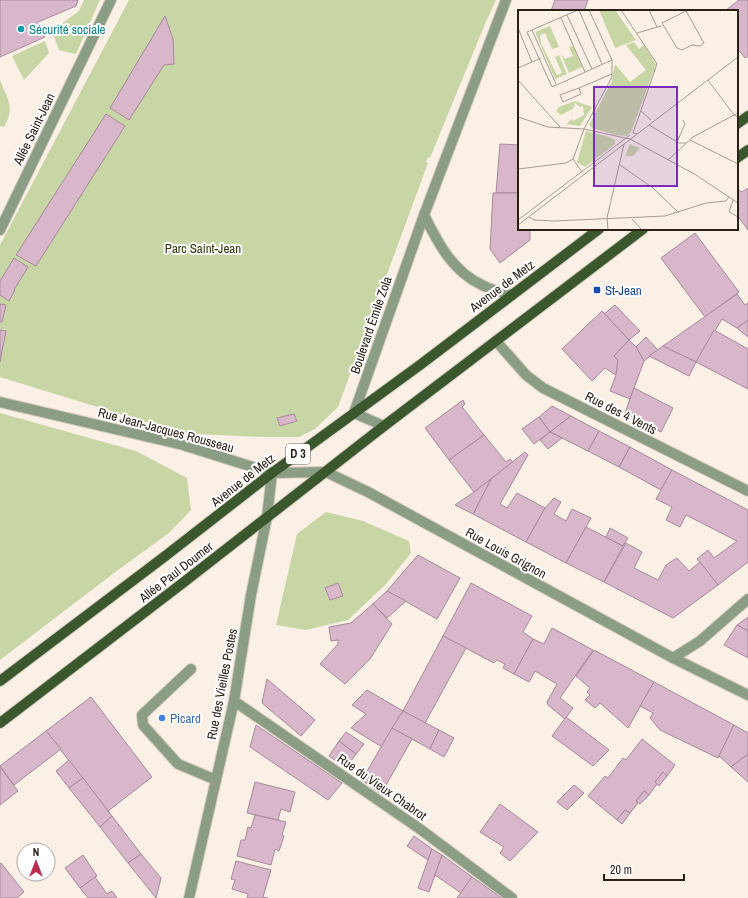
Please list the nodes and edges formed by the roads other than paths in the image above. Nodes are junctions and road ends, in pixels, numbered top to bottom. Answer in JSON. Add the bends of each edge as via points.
{"nodes":[{"id":1,"x":111,"y":0,"type":"edge"},
{"id":2,"x":506,"y":0,"type":"edge"},
{"id":3,"x":748,"y":116,"type":"edge"},
{"id":4,"x":738,"y":123,"type":"edge"},
{"id":5,"x":748,"y":150,"type":"edge"},
{"id":6,"x":738,"y":157,"type":"edge"},
{"id":7,"x":424,"y":215,"type":"junction"},
{"id":8,"x":0,"y":230,"type":"edge"},
{"id":9,"x":598,"y":230,"type":"edge"},
{"id":10,"x":642,"y":230,"type":"edge"},
{"id":11,"x":512,"y":295,"type":"junction"},
{"id":12,"x":496,"y":340,"type":"junction"},
{"id":13,"x":0,"y":402,"type":"edge"},
{"id":14,"x":354,"y":413,"type":"junction"},
{"id":15,"x":384,"y":426,"type":"junction"},
{"id":16,"x":326,"y":472,"type":"junction"},
{"id":17,"x":272,"y":473,"type":"junction"},
{"id":18,"x":748,"y":491,"type":"edge"},
{"id":19,"x":266,"y":518,"type":"junction"},
{"id":20,"x":748,"y":600,"type":"edge"},
{"id":21,"x":673,"y":658,"type":"junction"},
{"id":22,"x":191,"y":669,"type":"dead end"},
{"id":23,"x":0,"y":681,"type":"edge"},
{"id":24,"x":748,"y":695,"type":"edge"},
{"id":25,"x":234,"y":701,"type":"junction"},
{"id":26,"x":0,"y":723,"type":"edge"},
{"id":27,"x":216,"y":780,"type":"junction"},
{"id":28,"x":189,"y":898,"type":"edge"},
{"id":29,"x":512,"y":898,"type":"edge"}],
"edges":[{"from":1,"to":8,"type":"street","name":"Allée Saint-Jean"},
{"from":2,"to":7,"type":"street","name":"Boulevard Émile Zola"},
{"from":3,"to":4,"type":"main road"},
{"from":5,"to":6,"type":"main road"},
{"from":7,"to":11,"type":"street","via":[[438,244],[466,276],[482,286]]},
{"from":7,"to":14,"type":"street","name":"Boulevard Émile Zola"},
{"from":9,"to":11,"type":"main road","name":"Avenue de Metz","number":"D 3"},
{"from":10,"to":12,"type":"main road","number":"D 3"},
{"from":11,"to":14,"type":"main road","name":"Avenue de Metz","number":"D 3"},
{"from":12,"to":15,"type":"main road","number":"D 3"},
{"from":12,"to":18,"type":"street","name":"Rue des 4 Vents","via":[[526,375],[543,388]]},
{"from":13,"to":17,"type":"street","name":"Rue Jean-Jacques Rousseau","via":[[183,445]]},
{"from":14,"to":15,"type":"street"},
{"from":14,"to":17,"type":"main road","name":"Avenue de Metz","number":"D 3"},
{"from":15,"to":16,"type":"main road","name":"Allée Paul Doumer","number":"D 3"},
{"from":16,"to":17,"type":"street","name":"Rue Jean-Jacques Rousseau"},
{"from":16,"to":19,"type":"main road","name":"Allée Paul Doumer","number":"D 3"},
{"from":16,"to":21,"type":"street","name":"Rue Louis Grignon","via":[[368,492]]},
{"from":17,"to":19,"type":"street","name":"Rue des Vieilles Postes"},
{"from":17,"to":23,"type":"main road","name":"Avenue de Metz","number":"D 3"},
{"from":19,"to":25,"type":"street","name":"Rue des Vieilles Postes"},
{"from":19,"to":26,"type":"main road","name":"Allée Paul Doumer","number":"D 3"},
{"from":20,"to":21,"type":"street","via":[[700,641]]},
{"from":21,"to":24,"type":"street","name":"Rue Louis Grignon"},
{"from":22,"to":27,"type":"street","via":[[142,715],[143,725],[178,764]]},
{"from":25,"to":27,"type":"street","name":"Rue des Vieilles Postes"},
{"from":25,"to":29,"type":"street","name":"Rue du Vieux Chabrot","via":[[420,829]]},
{"from":27,"to":28,"type":"street","name":"Rue des Vieilles Postes"}]}
